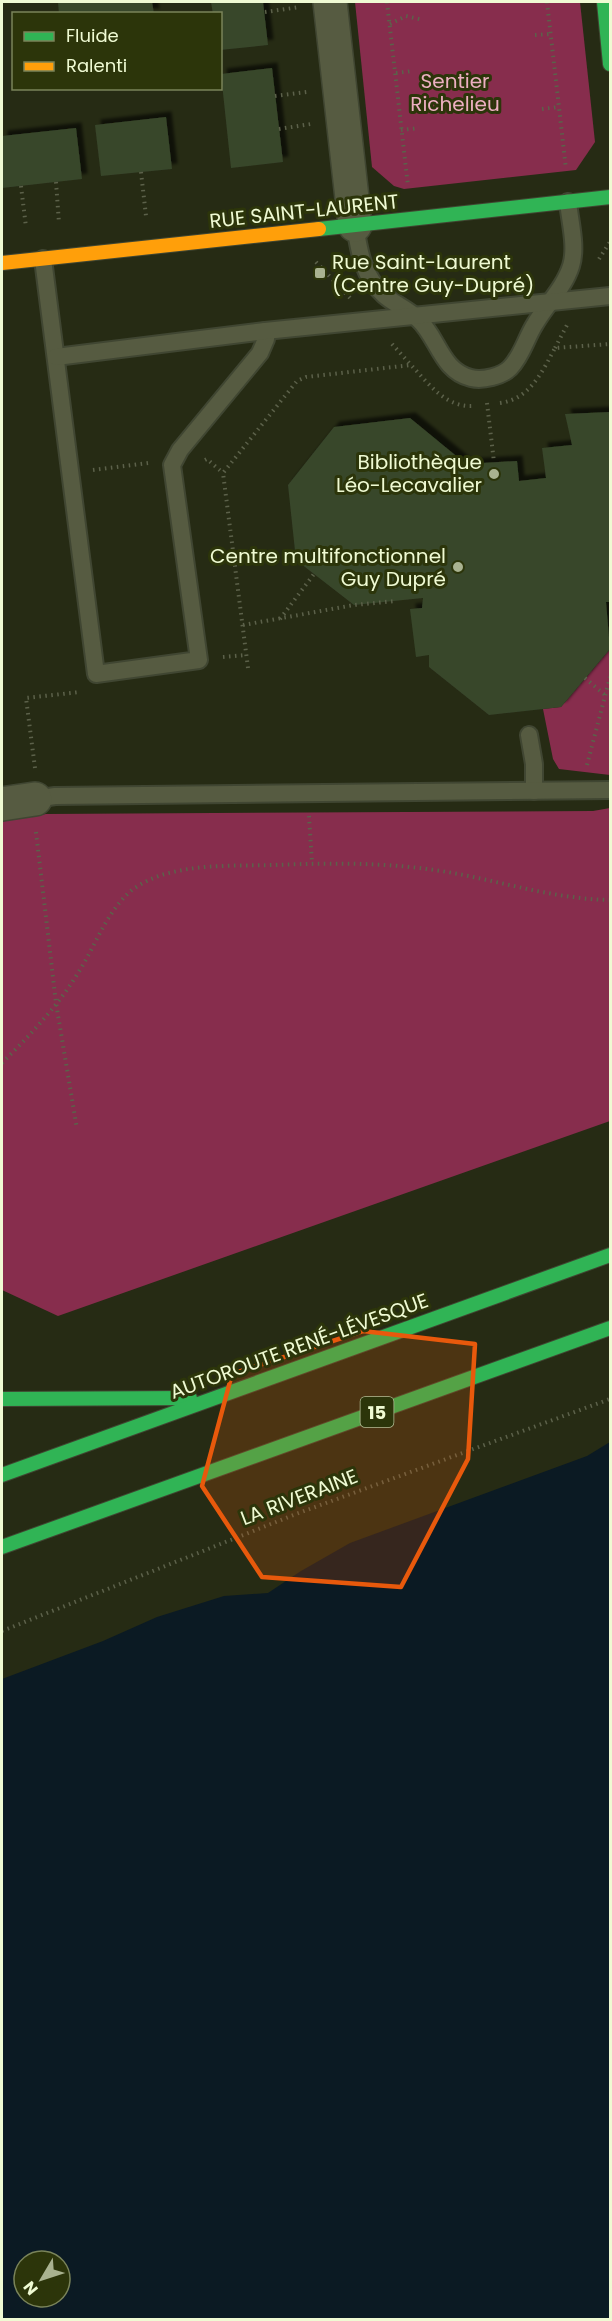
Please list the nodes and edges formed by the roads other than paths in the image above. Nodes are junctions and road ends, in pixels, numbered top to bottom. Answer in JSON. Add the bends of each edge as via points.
{"nodes":[{"id":1,"x":330,"y":2,"type":"edge"},
{"id":2,"x":604,"y":2,"type":"edge"},
{"id":3,"x":610,"y":64,"type":"edge"},
{"id":4,"x":610,"y":197,"type":"edge"},
{"id":5,"x":568,"y":202,"type":"junction"},
{"id":6,"x":355,"y":225,"type":"junction"},
{"id":7,"x":43,"y":259,"type":"junction"},
{"id":8,"x":2,"y":264,"type":"edge"},
{"id":9,"x":610,"y":296,"type":"edge"},
{"id":10,"x":551,"y":302,"type":"junction"},
{"id":11,"x":416,"y":316,"type":"junction"},
{"id":12,"x":265,"y":331,"type":"junction"},
{"id":13,"x":56,"y":357,"type":"junction"},
{"id":14,"x":529,"y":735,"type":"dead end"},
{"id":15,"x":610,"y":790,"type":"edge"},
{"id":16,"x":534,"y":791,"type":"junction"},
{"id":17,"x":35,"y":799,"type":"joint"},
{"id":18,"x":2,"y":804,"type":"edge"},
{"id":19,"x":610,"y":1255,"type":"edge"},
{"id":20,"x":610,"y":1328,"type":"edge"},
{"id":21,"x":213,"y":1398,"type":"junction"},
{"id":22,"x":2,"y":1399,"type":"edge"},
{"id":23,"x":2,"y":1475,"type":"edge"},
{"id":24,"x":2,"y":1547,"type":"edge"}],
"edges":[{"from":1,"to":6,"type":"street"},
{"from":2,"to":3,"type":"main road"},
{"from":4,"to":5,"type":"main road","name":"RUE SAINT-LAURENT"},
{"from":5,"to":6,"type":"main road","name":"RUE SAINT-LAURENT"},
{"from":5,"to":10,"type":"lane","via":[[573,257]]},
{"from":6,"to":7,"type":"main road","name":"RUE SAINT-LAURENT"},
{"from":6,"to":11,"type":"lane","via":[[358,251],[367,274],[383,294]]},
{"from":7,"to":8,"type":"main road","name":"RUE SAINT-LAURENT"},
{"from":7,"to":13,"type":"lane"},
{"from":9,"to":10,"type":"lane"},
{"from":10,"to":11,"type":"lane"},
{"from":10,"to":11,"type":"lane","via":[[517,360],[509,369],[485,378],[473,379],[450,366]]},
{"from":11,"to":12,"type":"lane"},
{"from":12,"to":13,"type":"lane"},
{"from":12,"to":13,"type":"lane","via":[[260,353],[172,465],[199,660],[96,674]]},
{"from":14,"to":16,"type":"lane"},
{"from":15,"to":16,"type":"lane"},
{"from":16,"to":17,"type":"lane"},
{"from":17,"to":18,"type":"street"},
{"from":19,"to":21,"type":"main road","name":"AUTOROUTE RENÉ-LÉVESQUE"},
{"from":20,"to":24,"type":"main road","number":"15"},
{"from":21,"to":22,"type":"main road"},
{"from":21,"to":23,"type":"main road","name":"AUTOROUTE RENÉ-LÉVESQUE"}]}
